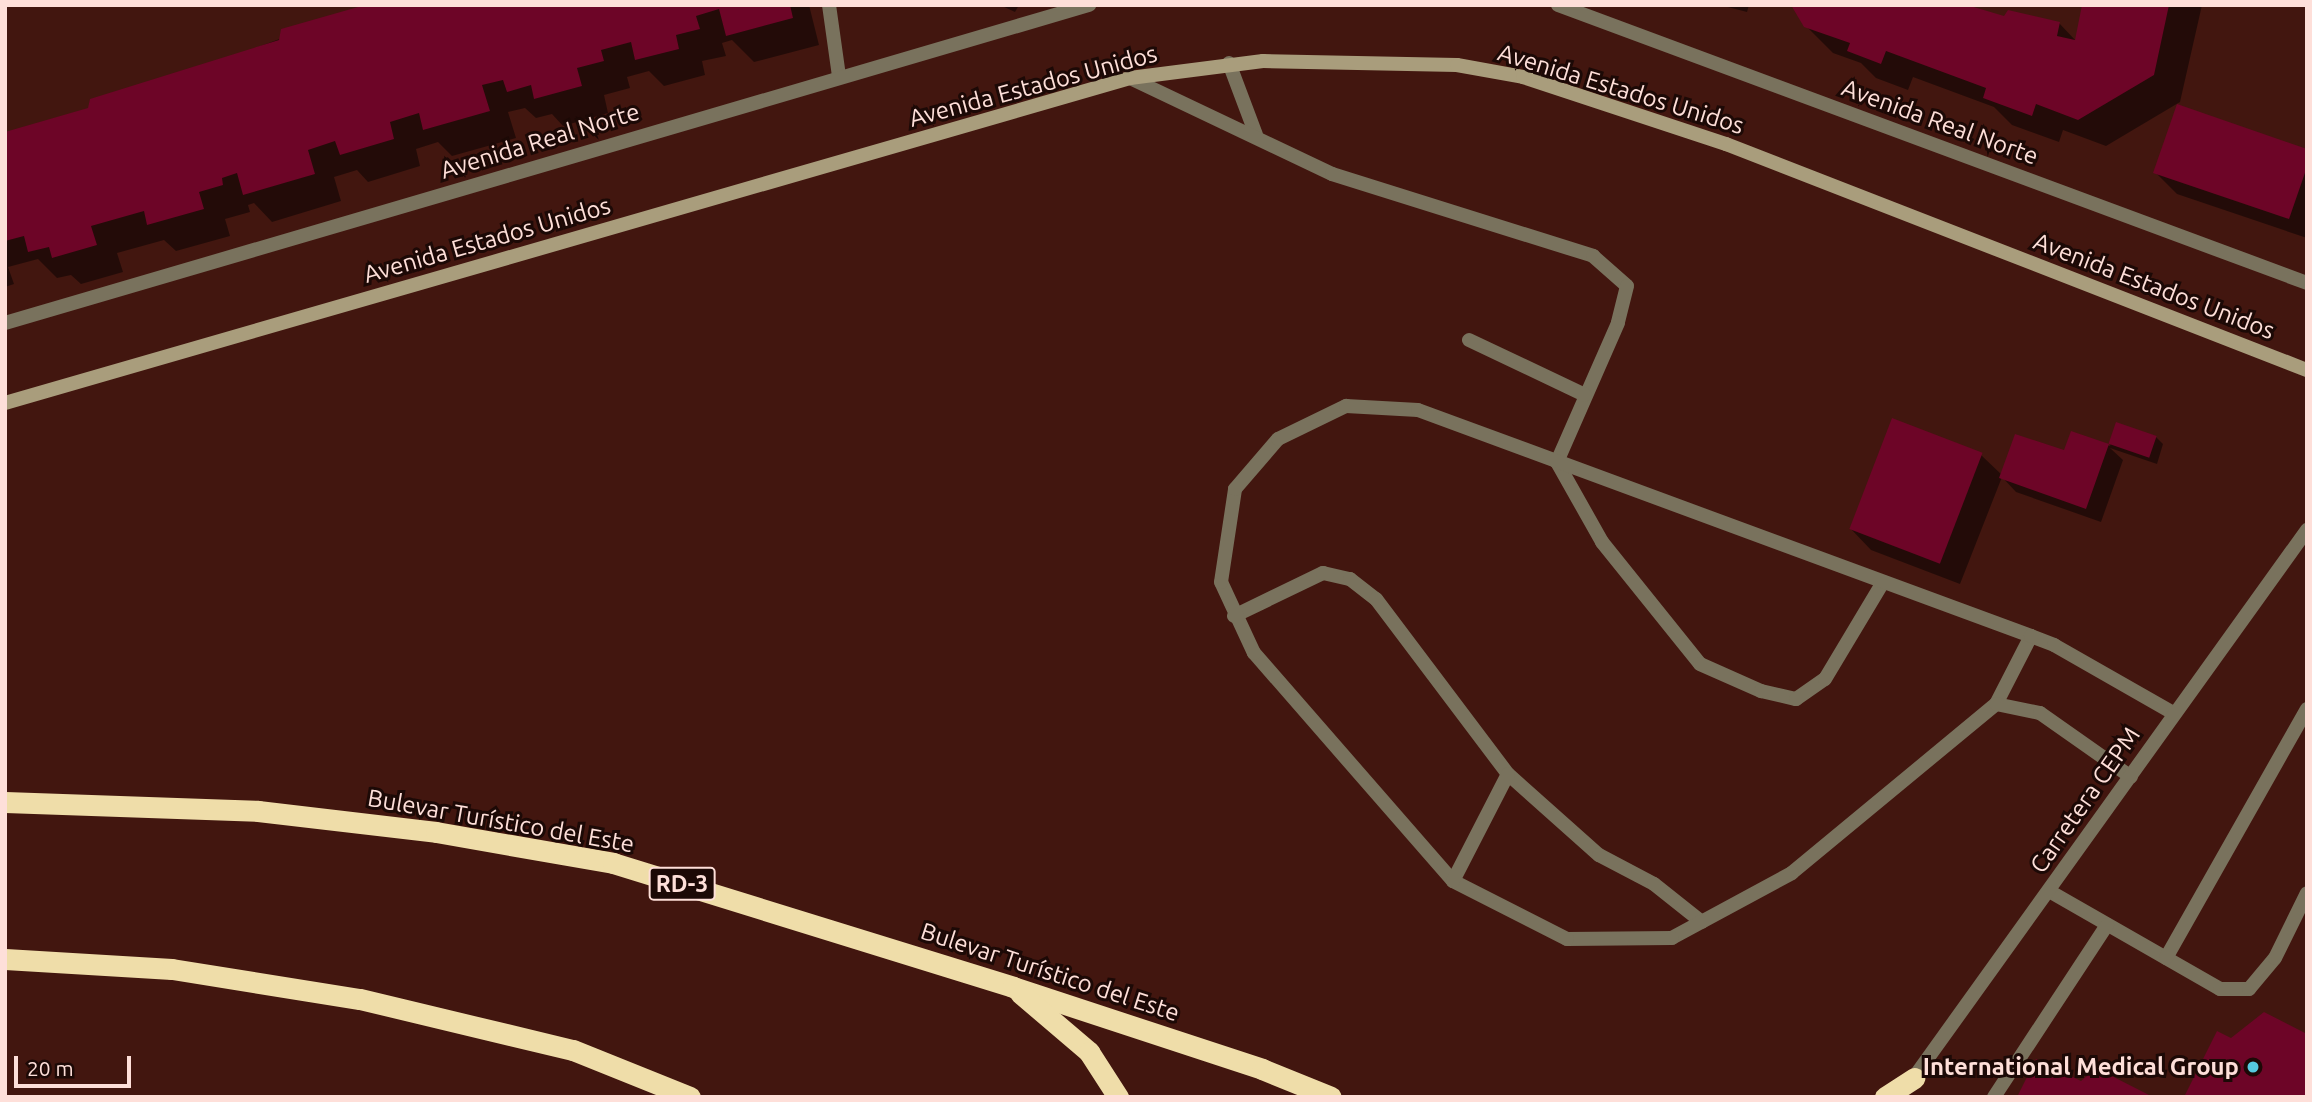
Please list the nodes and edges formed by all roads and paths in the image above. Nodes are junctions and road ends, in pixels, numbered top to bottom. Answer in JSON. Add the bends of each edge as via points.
{"nodes":[{"id":1,"x":828,"y":5,"type":"edge"},
{"id":2,"x":1089,"y":5,"type":"edge"},
{"id":3,"x":1558,"y":5,"type":"edge"},
{"id":4,"x":1229,"y":63,"type":"junction"},
{"id":5,"x":839,"y":76,"type":"junction"},
{"id":6,"x":1129,"y":78,"type":"junction"},
{"id":7,"x":1256,"y":135,"type":"junction"},
{"id":8,"x":2307,"y":283,"type":"edge"},
{"id":9,"x":5,"y":323,"type":"edge"},
{"id":10,"x":1469,"y":340,"type":"dead end"},
{"id":11,"x":2307,"y":370,"type":"edge"},
{"id":12,"x":1585,"y":395,"type":"junction"},
{"id":13,"x":5,"y":403,"type":"edge"},
{"id":14,"x":1558,"y":462,"type":"junction"},
{"id":15,"x":2307,"y":530,"type":"edge"},
{"id":16,"x":1883,"y":582,"type":"junction"},
{"id":17,"x":1234,"y":616,"type":"junction"},
{"id":18,"x":2031,"y":636,"type":"junction"},
{"id":19,"x":1996,"y":704,"type":"junction"},
{"id":20,"x":2307,"y":709,"type":"edge"},
{"id":21,"x":2173,"y":713,"type":"junction"},
{"id":22,"x":1508,"y":774,"type":"junction"},
{"id":23,"x":2131,"y":777,"type":"junction"},
{"id":24,"x":5,"y":803,"type":"edge"},
{"id":25,"x":1453,"y":881,"type":"junction"},
{"id":26,"x":2049,"y":891,"type":"junction"},
{"id":27,"x":2307,"y":892,"type":"edge"},
{"id":28,"x":1702,"y":922,"type":"junction"},
{"id":29,"x":2107,"y":925,"type":"junction"},
{"id":30,"x":2166,"y":958,"type":"junction"},
{"id":31,"x":5,"y":959,"type":"edge"},
{"id":32,"x":1013,"y":987,"type":"junction"},
{"id":33,"x":1911,"y":1087,"type":"edge"},
{"id":34,"x":690,"y":1097,"type":"edge"},
{"id":35,"x":1118,"y":1097,"type":"edge"},
{"id":36,"x":1331,"y":1097,"type":"edge"},
{"id":37,"x":1885,"y":1097,"type":"edge"},
{"id":38,"x":1901,"y":1097,"type":"edge"},
{"id":39,"x":1994,"y":1097,"type":"edge"}],
"edges":[{"from":1,"to":5,"type":"street"},
{"from":2,"to":5,"type":"street","name":"Avenida Real Norte"},
{"from":3,"to":8,"type":"street","name":"Avenida Real Norte"},
{"from":4,"to":6,"type":"street","name":"Avenida Estados Unidos"},
{"from":4,"to":7,"type":"street"},
{"from":4,"to":11,"type":"street","name":"Avenida Estados Unidos","via":[[1384,61],[1457,65],[1523,77],[1726,144]]},
{"from":5,"to":9,"type":"street","name":"Avenida Real Norte"},
{"from":6,"to":7,"type":"street"},
{"from":6,"to":13,"type":"street","name":"Avenida Estados Unidos"},
{"from":7,"to":12,"type":"street","via":[[1332,174],[1593,256],[1627,286],[1618,323]]},
{"from":10,"to":12,"type":"street"},
{"from":12,"to":14,"type":"street"},
{"from":14,"to":16,"type":"street"},
{"from":14,"to":16,"type":"street","via":[[1602,542],[1700,664],[1761,691],[1796,699],[1825,680]]},
{"from":14,"to":17,"type":"street","via":[[1418,410],[1346,407],[1278,439],[1235,489],[1221,582]]},
{"from":15,"to":21,"type":"street","name":"Carretera CEPM"},
{"from":16,"to":18,"type":"street"},
{"from":17,"to":22,"type":"street","via":[[1323,573],[1350,579],[1376,598]]},
{"from":17,"to":25,"type":"street","via":[[1254,653]]},
{"from":18,"to":19,"type":"street"},
{"from":18,"to":21,"type":"street"},
{"from":19,"to":23,"type":"street","via":[[2040,713]]},
{"from":19,"to":28,"type":"street","via":[[1792,873]]},
{"from":20,"to":30,"type":"street"},
{"from":21,"to":23,"type":"street","name":"Carretera CEPM"},
{"from":22,"to":25,"type":"street"},
{"from":22,"to":28,"type":"street","via":[[1599,855],[1654,884]]},
{"from":23,"to":26,"type":"street","name":"Carretera CEPM"},
{"from":24,"to":32,"type":"highway","name":"Bulevar Turístico del Este","number":"RD-3","via":[[258,811],[436,832],[613,863]]},
{"from":25,"to":28,"type":"street","via":[[1567,939],[1672,938]]},
{"from":26,"to":29,"type":"street"},
{"from":26,"to":33,"type":"street","name":"Carretera CEPM"},
{"from":27,"to":30,"type":"street","via":[[2275,958],[2249,989],[2220,989]]},
{"from":29,"to":30,"type":"street"},
{"from":29,"to":39,"type":"street"},
{"from":31,"to":34,"type":"highway","via":[[172,969],[360,999],[573,1050]]},
{"from":32,"to":35,"type":"highway","via":[[1089,1052]]},
{"from":32,"to":36,"type":"highway","name":"Bulevar Turístico del Este","number":"RD-3","via":[[1262,1069]]},
{"from":33,"to":37,"type":"highway"},
{"from":33,"to":38,"type":"street","name":"Carretera CEPM"}]}
